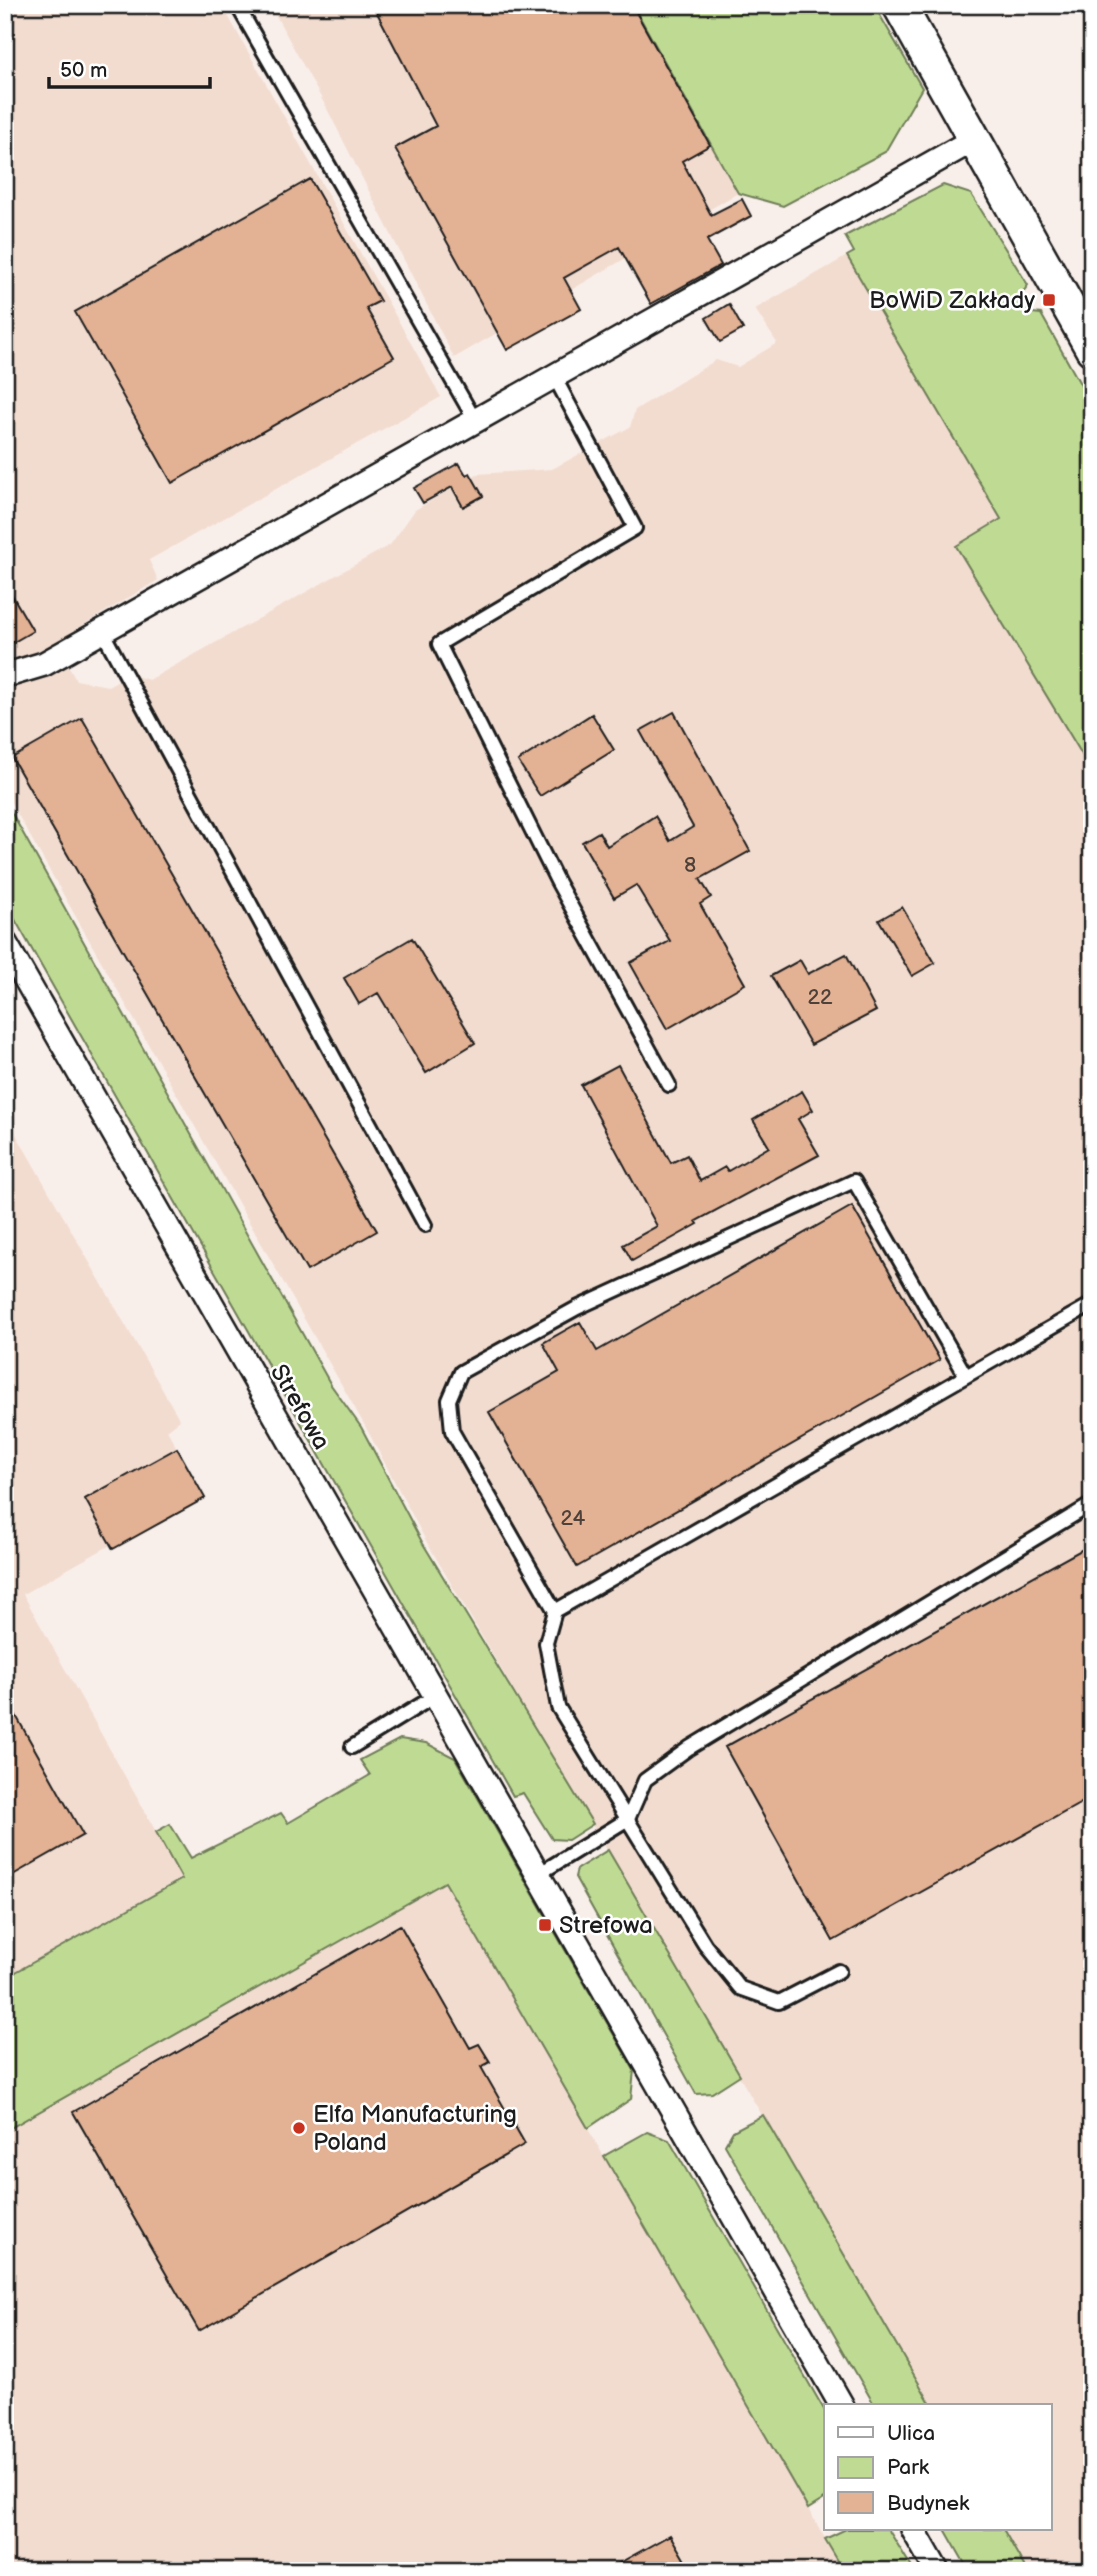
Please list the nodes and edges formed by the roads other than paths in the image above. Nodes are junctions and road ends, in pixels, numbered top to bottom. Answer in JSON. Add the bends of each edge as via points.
{"nodes":[{"id":1,"x":237,"y":5,"type":"edge"},
{"id":2,"x":899,"y":5,"type":"edge"},
{"id":3,"x":973,"y":140,"type":"junction"},
{"id":4,"x":1083,"y":313,"type":"edge"},
{"id":5,"x":1092,"y":349,"type":"edge"},
{"id":6,"x":555,"y":378,"type":"junction"},
{"id":7,"x":476,"y":422,"type":"junction"},
{"id":8,"x":102,"y":631,"type":"junction"},
{"id":9,"x":5,"y":671,"type":"edge"},
{"id":10,"x":5,"y":943,"type":"edge"},
{"id":11,"x":669,"y":1085,"type":"dead end"},
{"id":12,"x":425,"y":1225,"type":"dead end"},
{"id":13,"x":1092,"y":1304,"type":"edge"},
{"id":14,"x":966,"y":1376,"type":"junction"},
{"id":15,"x":1092,"y":1504,"type":"edge"},
{"id":16,"x":555,"y":1611,"type":"junction"},
{"id":17,"x":435,"y":1696,"type":"junction"},
{"id":18,"x":352,"y":1747,"type":"dead end"},
{"id":19,"x":628,"y":1819,"type":"junction"},
{"id":20,"x":537,"y":1875,"type":"junction"},
{"id":21,"x":839,"y":1971,"type":"dead end"},
{"id":22,"x":841,"y":2404,"type":"edge"},
{"id":23,"x":914,"y":2530,"type":"edge"},
{"id":24,"x":937,"y":2571,"type":"edge"}],
"edges":[{"from":1,"to":7,"type":"lane"},
{"from":2,"to":3,"type":"main road"},
{"from":3,"to":4,"type":"main road"},
{"from":3,"to":6,"type":"street"},
{"from":4,"to":5,"type":"main road"},
{"from":6,"to":7,"type":"street"},
{"from":6,"to":11,"type":"lane","via":[[635,528],[439,644],[557,881]]},
{"from":7,"to":8,"type":"street"},
{"from":8,"to":9,"type":"street","via":[[44,664],[14,673]]},
{"from":8,"to":12,"type":"lane"},
{"from":10,"to":17,"type":"street","name":"Strefowa"},
{"from":13,"to":14,"type":"lane"},
{"from":14,"to":16,"type":"lane"},
{"from":14,"to":16,"type":"lane","via":[[854,1181],[577,1308],[461,1372],[449,1400],[452,1431]]},
{"from":15,"to":19,"type":"lane","via":[[689,1748],[645,1780]]},
{"from":16,"to":19,"type":"lane","via":[[546,1643],[558,1707]]},
{"from":17,"to":18,"type":"lane"},
{"from":17,"to":20,"type":"street","name":"Strefowa"},
{"from":19,"to":20,"type":"lane"},
{"from":19,"to":21,"type":"lane","via":[[705,1945],[740,1988],[779,2002]]},
{"from":20,"to":22,"type":"street","name":"Strefowa"},
{"from":23,"to":24,"type":"street"}]}
